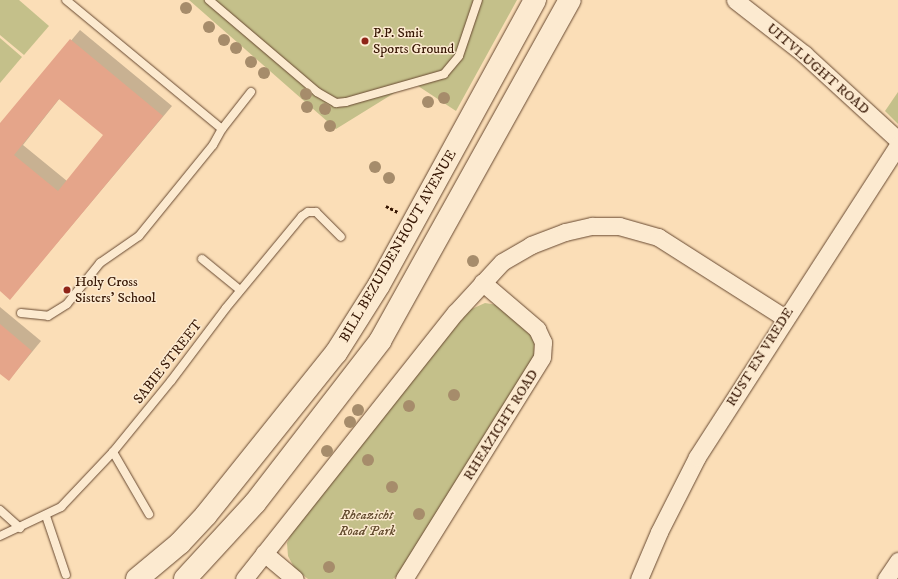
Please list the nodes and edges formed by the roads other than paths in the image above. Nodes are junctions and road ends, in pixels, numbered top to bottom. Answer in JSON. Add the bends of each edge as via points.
{"nodes":[{"id":1,"x":66,"y":0,"type":"edge"},
{"id":2,"x":209,"y":0,"type":"edge"},
{"id":3,"x":478,"y":0,"type":"edge"},
{"id":4,"x":536,"y":0,"type":"edge"},
{"id":5,"x":570,"y":0,"type":"edge"},
{"id":6,"x":735,"y":0,"type":"edge"},
{"id":7,"x":251,"y":92,"type":"dead end"},
{"id":8,"x":222,"y":129,"type":"junction"},
{"id":9,"x":898,"y":140,"type":"edge"},
{"id":10,"x":898,"y":145,"type":"edge"},
{"id":11,"x":341,"y":236,"type":"dead end"},
{"id":12,"x":202,"y":259,"type":"dead end"},
{"id":13,"x":482,"y":282,"type":"junction"},
{"id":14,"x":240,"y":290,"type":"junction"},
{"id":15,"x":21,"y":312,"type":"dead end"},
{"id":16,"x":785,"y":318,"type":"junction"},
{"id":17,"x":113,"y":452,"type":"junction"},
{"id":18,"x":0,"y":510,"type":"edge"},
{"id":19,"x":149,"y":514,"type":"dead end"},
{"id":20,"x":46,"y":516,"type":"junction"},
{"id":21,"x":20,"y":528,"type":"junction"},
{"id":22,"x":0,"y":536,"type":"edge"},
{"id":23,"x":264,"y":553,"type":"junction"},
{"id":24,"x":898,"y":561,"type":"edge"},
{"id":25,"x":66,"y":575,"type":"dead end"},
{"id":26,"x":137,"y":579,"type":"edge"},
{"id":27,"x":185,"y":579,"type":"edge"},
{"id":28,"x":244,"y":579,"type":"edge"},
{"id":29,"x":295,"y":579,"type":"edge"},
{"id":30,"x":404,"y":579,"type":"edge"},
{"id":31,"x":639,"y":579,"type":"edge"},
{"id":32,"x":886,"y":579,"type":"edge"}],
"edges":[{"from":1,"to":8,"type":"lane"},
{"from":2,"to":3,"type":"lane","via":[[317,92],[336,103],[444,74],[459,56]]},
{"from":4,"to":26,"type":"main road","name":"BILL BEZUIDENHOUT AVENUE","via":[[379,285],[336,354],[206,515],[180,543]]},
{"from":5,"to":27,"type":"main road","via":[[380,341],[255,503]]},
{"from":6,"to":9,"type":"street","name":"UITVLUGHT ROAD","via":[[804,54]]},
{"from":7,"to":8,"type":"lane"},
{"from":8,"to":15,"type":"lane","via":[[213,145],[139,236],[100,263],[67,304],[48,316]]},
{"from":10,"to":16,"type":"street","name":"RUST EN VREDE"},
{"from":11,"to":14,"type":"lane","name":"SABIE STREET","via":[[316,212],[308,212]]},
{"from":12,"to":14,"type":"lane"},
{"from":13,"to":16,"type":"street","via":[[502,262],[531,245],[565,232],[592,226],[619,226],[658,237]]},
{"from":13,"to":23,"type":"street"},
{"from":13,"to":30,"type":"street","name":"RHEAZICHT ROAD","via":[[537,329],[543,342],[542,357]]},
{"from":14,"to":17,"type":"lane","name":"SABIE STREET"},
{"from":16,"to":31,"type":"street","name":"RUST EN VREDE","via":[[697,457],[659,532]]},
{"from":17,"to":19,"type":"lane"},
{"from":17,"to":20,"type":"lane","name":"SABIE STREET","via":[[61,507]]},
{"from":18,"to":21,"type":"lane"},
{"from":20,"to":21,"type":"lane","name":"SABIE STREET"},
{"from":20,"to":25,"type":"lane"},
{"from":21,"to":22,"type":"lane","name":"SABIE STREET"},
{"from":23,"to":28,"type":"street"},
{"from":23,"to":29,"type":"street"},
{"from":24,"to":32,"type":"street"}]}
